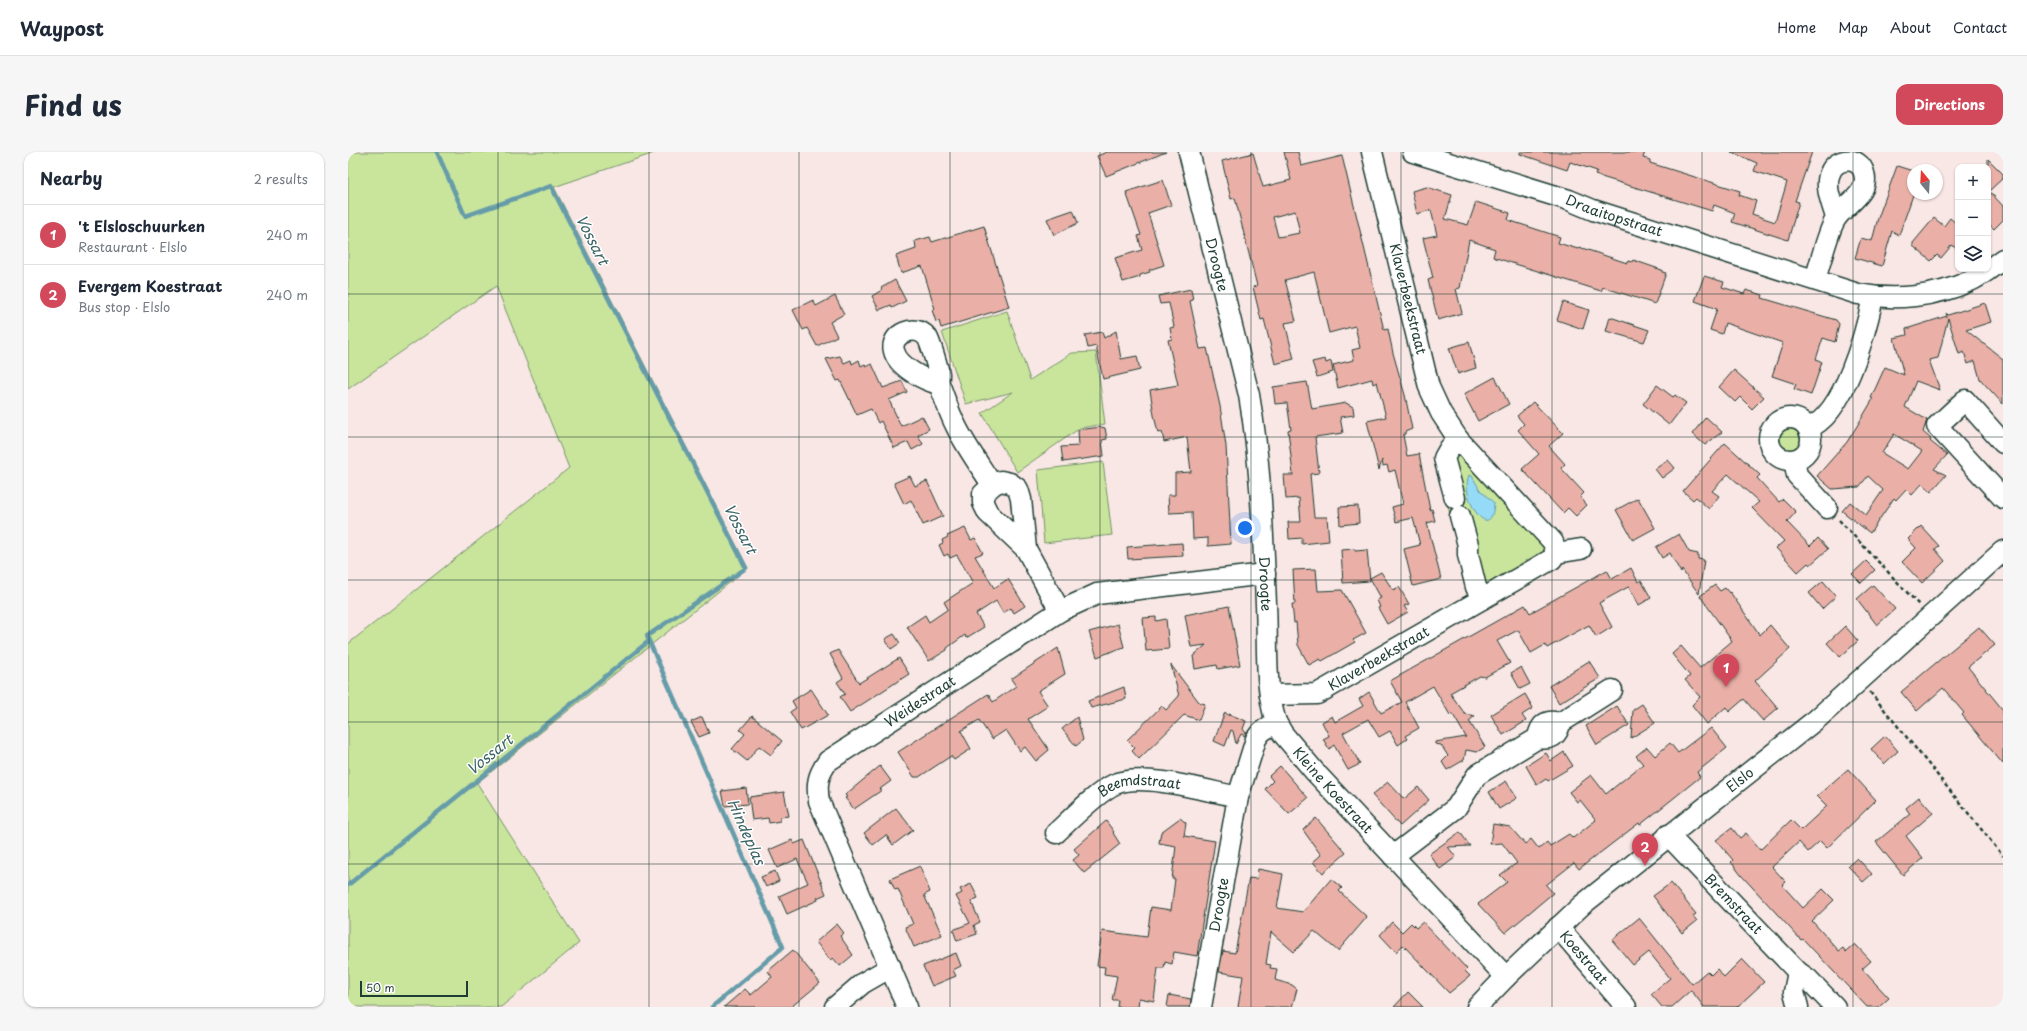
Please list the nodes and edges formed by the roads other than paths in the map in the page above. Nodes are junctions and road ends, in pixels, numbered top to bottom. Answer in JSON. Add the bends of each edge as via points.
{"nodes":[{"id":1,"x":1189,"y":152,"type":"edge"},
{"id":2,"x":1372,"y":152,"type":"edge"},
{"id":3,"x":1413,"y":152,"type":"edge"},
{"id":4,"x":1836,"y":217,"type":"dead end"},
{"id":5,"x":2003,"y":259,"type":"edge"},
{"id":6,"x":1815,"y":280,"type":"junction"},
{"id":7,"x":1874,"y":297,"type":"junction"},
{"id":8,"x":939,"y":384,"type":"dead end"},
{"id":9,"x":1808,"y":428,"type":"junction"},
{"id":10,"x":1458,"y":439,"type":"junction"},
{"id":11,"x":2003,"y":443,"type":"edge"},
{"id":12,"x":1794,"y":460,"type":"junction"},
{"id":13,"x":994,"y":484,"type":"junction"},
{"id":14,"x":2003,"y":498,"type":"edge"},
{"id":15,"x":1827,"y":508,"type":"road end"},
{"id":16,"x":1026,"y":549,"type":"junction"},
{"id":17,"x":1581,"y":549,"type":"dead end"},
{"id":18,"x":2003,"y":552,"type":"edge"},
{"id":19,"x":1556,"y":553,"type":"junction"},
{"id":20,"x":1265,"y":574,"type":"junction"},
{"id":21,"x":1482,"y":599,"type":"junction"},
{"id":22,"x":1060,"y":611,"type":"junction"},
{"id":23,"x":1612,"y":690,"type":"dead end"},
{"id":24,"x":1270,"y":695,"type":"junction"},
{"id":25,"x":1276,"y":722,"type":"junction"},
{"id":26,"x":1238,"y":797,"type":"junction"},
{"id":27,"x":1056,"y":833,"type":"dead end"},
{"id":28,"x":1668,"y":835,"type":"junction"},
{"id":29,"x":1393,"y":856,"type":"junction"},
{"id":30,"x":1558,"y":927,"type":"junction"},
{"id":31,"x":892,"y":967,"type":"junction"},
{"id":32,"x":1798,"y":972,"type":"junction"},
{"id":33,"x":1506,"y":977,"type":"junction"},
{"id":34,"x":835,"y":1007,"type":"edge"},
{"id":35,"x":907,"y":1007,"type":"edge"},
{"id":36,"x":1201,"y":1007,"type":"edge"},
{"id":37,"x":1478,"y":1007,"type":"edge"},
{"id":38,"x":1626,"y":1007,"type":"edge"},
{"id":39,"x":1798,"y":1007,"type":"edge"},
{"id":40,"x":1834,"y":1007,"type":"edge"}],
"edges":[{"from":1,"to":20,"type":"street","name":"Droogte","via":[[1250,403],[1255,434]]},
{"from":2,"to":10,"type":"street","name":"Klaverbeekstraat","via":[[1430,387],[1441,413]]},
{"from":3,"to":6,"type":"street","name":"Draaitopstraat"},
{"from":4,"to":6,"type":"street"},
{"from":5,"to":7,"type":"street","name":"Draaitopstraat","via":[[1971,280],[1952,288],[1902,297]]},
{"from":6,"to":7,"type":"street","name":"Draaitopstraat"},
{"from":7,"to":9,"type":"street","via":[[1857,358],[1840,394],[1823,420]]},
{"from":8,"to":13,"type":"street","via":[[956,428],[962,426],[972,433],[992,465],[996,476]]},
{"from":9,"to":12,"type":"street","via":[[1811,435],[1807,452]]},
{"from":9,"to":12,"type":"street","via":[[1797,419],[1789,418],[1776,424],[1770,433],[1769,440],[1774,454],[1786,460]]},
{"from":10,"to":19,"type":"street","name":"Klaverbeekstraat","via":[[1553,542]]},
{"from":10,"to":21,"type":"street","via":[[1444,458],[1468,545],[1476,587]]},
{"from":11,"to":14,"type":"street","via":[[1965,400],[1937,426]]},
{"from":12,"to":15,"type":"street","via":[[1798,476]]},
{"from":13,"to":16,"type":"street","via":[[983,494],[983,503],[988,513]]},
{"from":13,"to":16,"type":"street","via":[[1001,481],[1010,483],[1018,489]]},
{"from":16,"to":22,"type":"street"},
{"from":17,"to":19,"type":"street"},
{"from":18,"to":28,"type":"street","name":"Elslo","via":[[1818,718]]},
{"from":19,"to":21,"type":"street","name":"Klaverbeekstraat","via":[[1552,559]]},
{"from":20,"to":22,"type":"street","name":"Weidestraat","via":[[1097,594]]},
{"from":20,"to":24,"type":"street","name":"Droogte"},
{"from":21,"to":24,"type":"street","name":"Klaverbeekstraat","via":[[1317,694]]},
{"from":22,"to":31,"type":"street","name":"Weidestraat","via":[[828,761],[820,772],[816,786],[819,801]]},
{"from":23,"to":29,"type":"street","via":[[1560,723],[1552,721],[1542,725],[1538,738],[1477,775],[1456,808]]},
{"from":24,"to":25,"type":"street","name":"Droogte"},
{"from":25,"to":26,"type":"street","name":"Droogte","via":[[1261,732],[1256,739]]},
{"from":25,"to":29,"type":"street","name":"Kleine Koestraat","via":[[1315,772]]},
{"from":26,"to":27,"type":"street","name":"Beemdstraat","via":[[1146,779],[1129,780],[1114,784]]},
{"from":26,"to":36,"type":"street","name":"Droogte"},
{"from":28,"to":30,"type":"street","name":"Elslo"},
{"from":28,"to":32,"type":"street","name":"Bremstraat"},
{"from":29,"to":33,"type":"street","name":"Kleine Koestraat"},
{"from":30,"to":33,"type":"street","name":"Elslo"},
{"from":30,"to":38,"type":"street","name":"Koestraat"},
{"from":31,"to":34,"type":"street","via":[[863,984]]},
{"from":31,"to":35,"type":"street","name":"Weidestraat"},
{"from":32,"to":39,"type":"street","via":[[1794,992]]},
{"from":32,"to":40,"type":"street","name":"Bremstraat"},
{"from":33,"to":37,"type":"street","name":"Elslo"}]}
